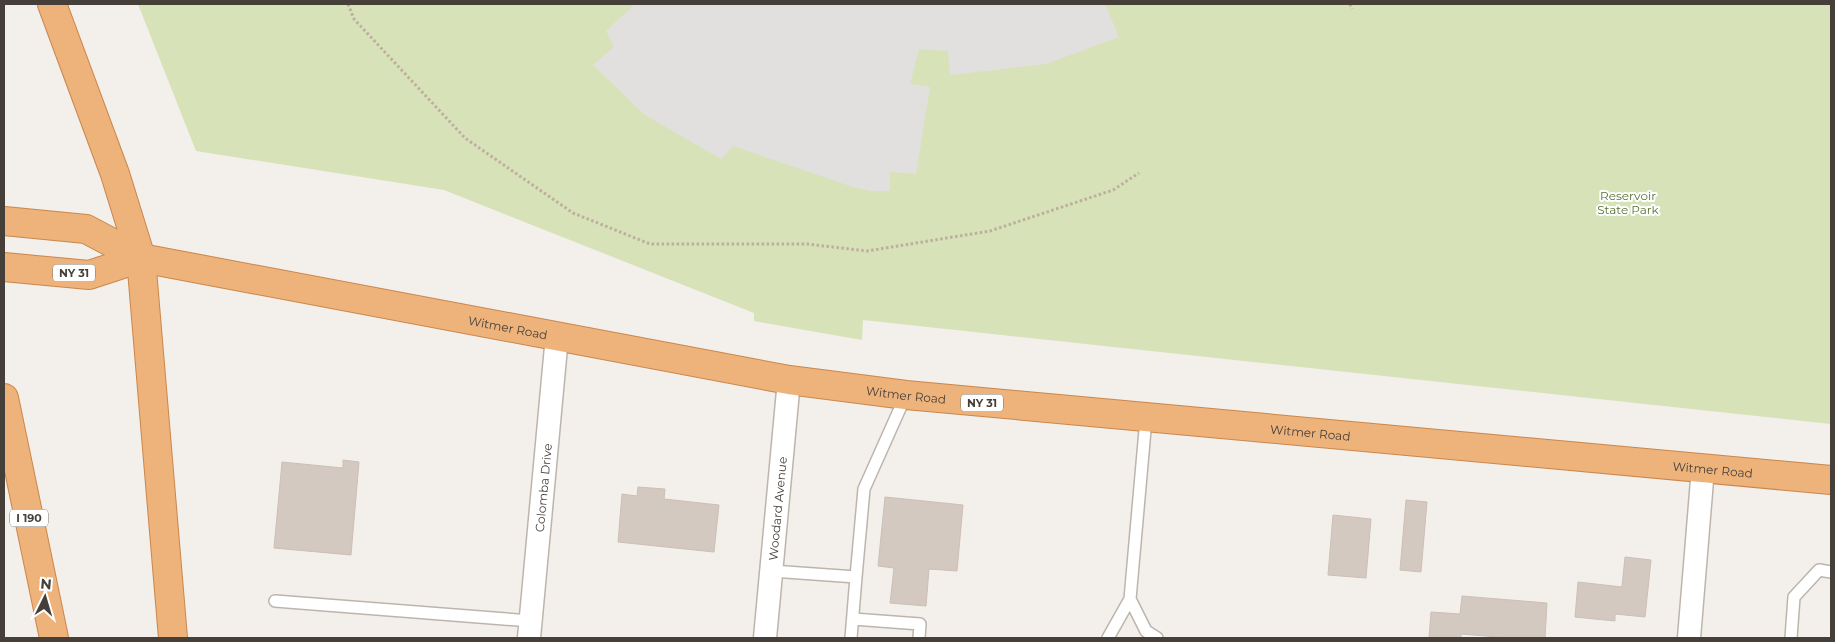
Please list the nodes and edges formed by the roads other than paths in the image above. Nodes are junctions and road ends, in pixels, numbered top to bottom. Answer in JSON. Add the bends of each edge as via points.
{"nodes":[{"id":1,"x":52,"y":4,"type":"edge"},
{"id":2,"x":4,"y":221,"type":"edge"},
{"id":3,"x":141,"y":258,"type":"junction"},
{"id":4,"x":4,"y":267,"type":"edge"},
{"id":5,"x":558,"y":336,"type":"junction"},
{"id":6,"x":789,"y":380,"type":"junction"},
{"id":7,"x":906,"y":395,"type":"junction"},
{"id":8,"x":4,"y":398,"type":"edge"},
{"id":9,"x":1146,"y":418,"type":"junction"},
{"id":10,"x":1704,"y":468,"type":"junction"},
{"id":11,"x":1831,"y":480,"type":"edge"},
{"id":12,"x":772,"y":571,"type":"junction"},
{"id":13,"x":1831,"y":572,"type":"edge"},
{"id":14,"x":856,"y":577,"type":"junction"},
{"id":15,"x":1130,"y":600,"type":"junction"},
{"id":16,"x":275,"y":601,"type":"dead end"},
{"id":17,"x":853,"y":618,"type":"junction"},
{"id":18,"x":530,"y":630,"type":"edge"},
{"id":19,"x":54,"y":638,"type":"edge"},
{"id":20,"x":173,"y":638,"type":"edge"},
{"id":21,"x":766,"y":638,"type":"edge"},
{"id":22,"x":851,"y":638,"type":"edge"},
{"id":23,"x":919,"y":638,"type":"edge"},
{"id":24,"x":1108,"y":638,"type":"edge"},
{"id":25,"x":1156,"y":638,"type":"edge"},
{"id":26,"x":1688,"y":638,"type":"edge"},
{"id":27,"x":1791,"y":638,"type":"edge"}],
"edges":[{"from":1,"to":3,"type":"highway","via":[[115,174]]},
{"from":2,"to":3,"type":"highway","name":"Witmer Road","via":[[86,229]]},
{"from":3,"to":4,"type":"highway","name":"Witmer Road","number":"NY 31","via":[[89,275]]},
{"from":3,"to":5,"type":"highway","name":"Witmer Road","number":"NY 31"},
{"from":3,"to":20,"type":"highway"},
{"from":5,"to":6,"type":"highway","name":"Witmer Road","number":"NY 31"},
{"from":5,"to":18,"type":"street","name":"Colomba Drive"},
{"from":6,"to":7,"type":"highway","name":"Witmer Road","number":"NY 31"},
{"from":6,"to":12,"type":"street","name":"Woodard Avenue"},
{"from":7,"to":9,"type":"highway","name":"Witmer Road","number":"NY 31"},
{"from":7,"to":14,"type":"lane","via":[[864,489]]},
{"from":8,"to":19,"type":"highway","number":"I 190"},
{"from":9,"to":10,"type":"highway","name":"Witmer Road","number":"NY 31"},
{"from":9,"to":15,"type":"lane"},
{"from":10,"to":11,"type":"highway","name":"Witmer Road","number":"NY 31"},
{"from":10,"to":26,"type":"street"},
{"from":12,"to":14,"type":"lane"},
{"from":12,"to":21,"type":"street","name":"Woodard Avenue"},
{"from":13,"to":27,"type":"lane","via":[[1819,570],[1794,597]]},
{"from":14,"to":17,"type":"lane"},
{"from":15,"to":24,"type":"lane"},
{"from":15,"to":25,"type":"lane","via":[[1146,631]]},
{"from":16,"to":18,"type":"lane"},
{"from":17,"to":22,"type":"lane"},
{"from":17,"to":23,"type":"lane","via":[[920,624]]}]}
